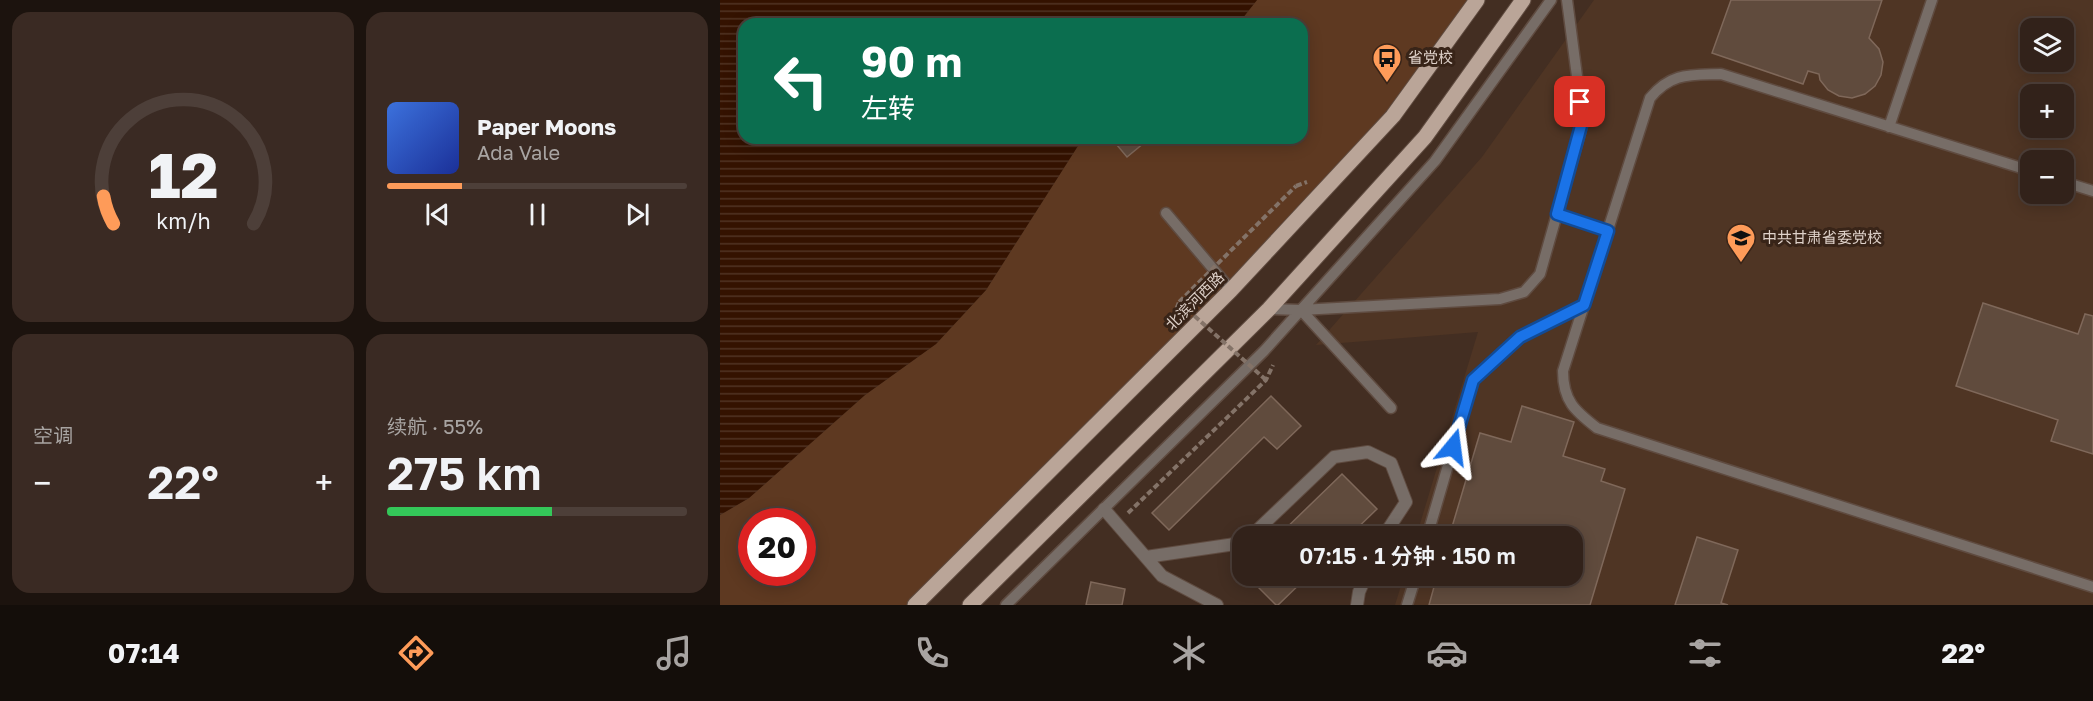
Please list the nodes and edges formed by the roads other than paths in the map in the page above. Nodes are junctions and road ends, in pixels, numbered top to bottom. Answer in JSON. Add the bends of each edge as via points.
{"nodes":[{"id":1,"x":1477,"y":0,"type":"edge"},
{"id":2,"x":1522,"y":0,"type":"edge"},
{"id":3,"x":1551,"y":0,"type":"edge"},
{"id":4,"x":1567,"y":0,"type":"edge"},
{"id":5,"x":1932,"y":0,"type":"edge"},
{"id":6,"x":1889,"y":127,"type":"junction"},
{"id":7,"x":2020,"y":168,"type":"edge"},
{"id":8,"x":2074,"y":185,"type":"edge"},
{"id":9,"x":2093,"y":191,"type":"edge"},
{"id":10,"x":1166,"y":213,"type":"dead end"},
{"id":11,"x":1557,"y":214,"type":"junction"},
{"id":12,"x":1608,"y":231,"type":"junction"},
{"id":13,"x":1231,"y":290,"type":"junction"},
{"id":14,"x":1584,"y":305,"type":"junction"},
{"id":15,"x":1269,"y":309,"type":"junction"},
{"id":16,"x":1301,"y":310,"type":"junction"},
{"id":17,"x":1390,"y":408,"type":"dead end"},
{"id":18,"x":1104,"y":509,"type":"junction"},
{"id":19,"x":1262,"y":526,"type":"edge"},
{"id":20,"x":1390,"y":526,"type":"edge"},
{"id":21,"x":1430,"y":526,"type":"edge"},
{"id":22,"x":1232,"y":544,"type":"edge"},
{"id":23,"x":1146,"y":557,"type":"junction"},
{"id":24,"x":1362,"y":586,"type":"edge"},
{"id":25,"x":1413,"y":586,"type":"edge"},
{"id":26,"x":2093,"y":587,"type":"edge"},
{"id":27,"x":915,"y":605,"type":"edge"},
{"id":28,"x":970,"y":605,"type":"edge"},
{"id":29,"x":1006,"y":605,"type":"edge"},
{"id":30,"x":1216,"y":605,"type":"edge"},
{"id":31,"x":1357,"y":605,"type":"edge"},
{"id":32,"x":1407,"y":605,"type":"edge"}],
"edges":[{"from":1,"to":13,"type":"main road","name":"北滨河西路","via":[[1393,116]]},
{"from":2,"to":15,"type":"main road","via":[[1425,137]]},
{"from":3,"to":16,"type":"lane","via":[[1435,161]]},
{"from":4,"to":11,"type":"lane","via":[[1582,122]]},
{"from":5,"to":6,"type":"lane"},
{"from":6,"to":7,"type":"lane"},
{"from":6,"to":12,"type":"lane","via":[[1721,74],[1688,75],[1661,84],[1650,98]]},
{"from":8,"to":9,"type":"lane"},
{"from":10,"to":13,"type":"lane"},
{"from":11,"to":12,"type":"lane"},
{"from":11,"to":16,"type":"lane","via":[[1540,274],[1524,292],[1500,299]]},
{"from":12,"to":14,"type":"lane"},
{"from":13,"to":27,"type":"main road","name":"北滨河西路"},
{"from":14,"to":21,"type":"lane","via":[[1520,337],[1473,380]]},
{"from":14,"to":26,"type":"lane","via":[[1563,371],[1563,388],[1575,410],[1597,428]]},
{"from":15,"to":16,"type":"lane"},
{"from":15,"to":28,"type":"main road"},
{"from":16,"to":17,"type":"lane"},
{"from":16,"to":18,"type":"lane"},
{"from":18,"to":23,"type":"street"},
{"from":18,"to":29,"type":"lane"},
{"from":19,"to":20,"type":"street","via":[[1334,457],[1368,452],[1391,463],[1406,502]]},
{"from":22,"to":23,"type":"street"},
{"from":23,"to":30,"type":"street","via":[[1162,576]]},
{"from":24,"to":31,"type":"street"},
{"from":25,"to":32,"type":"lane"}]}
